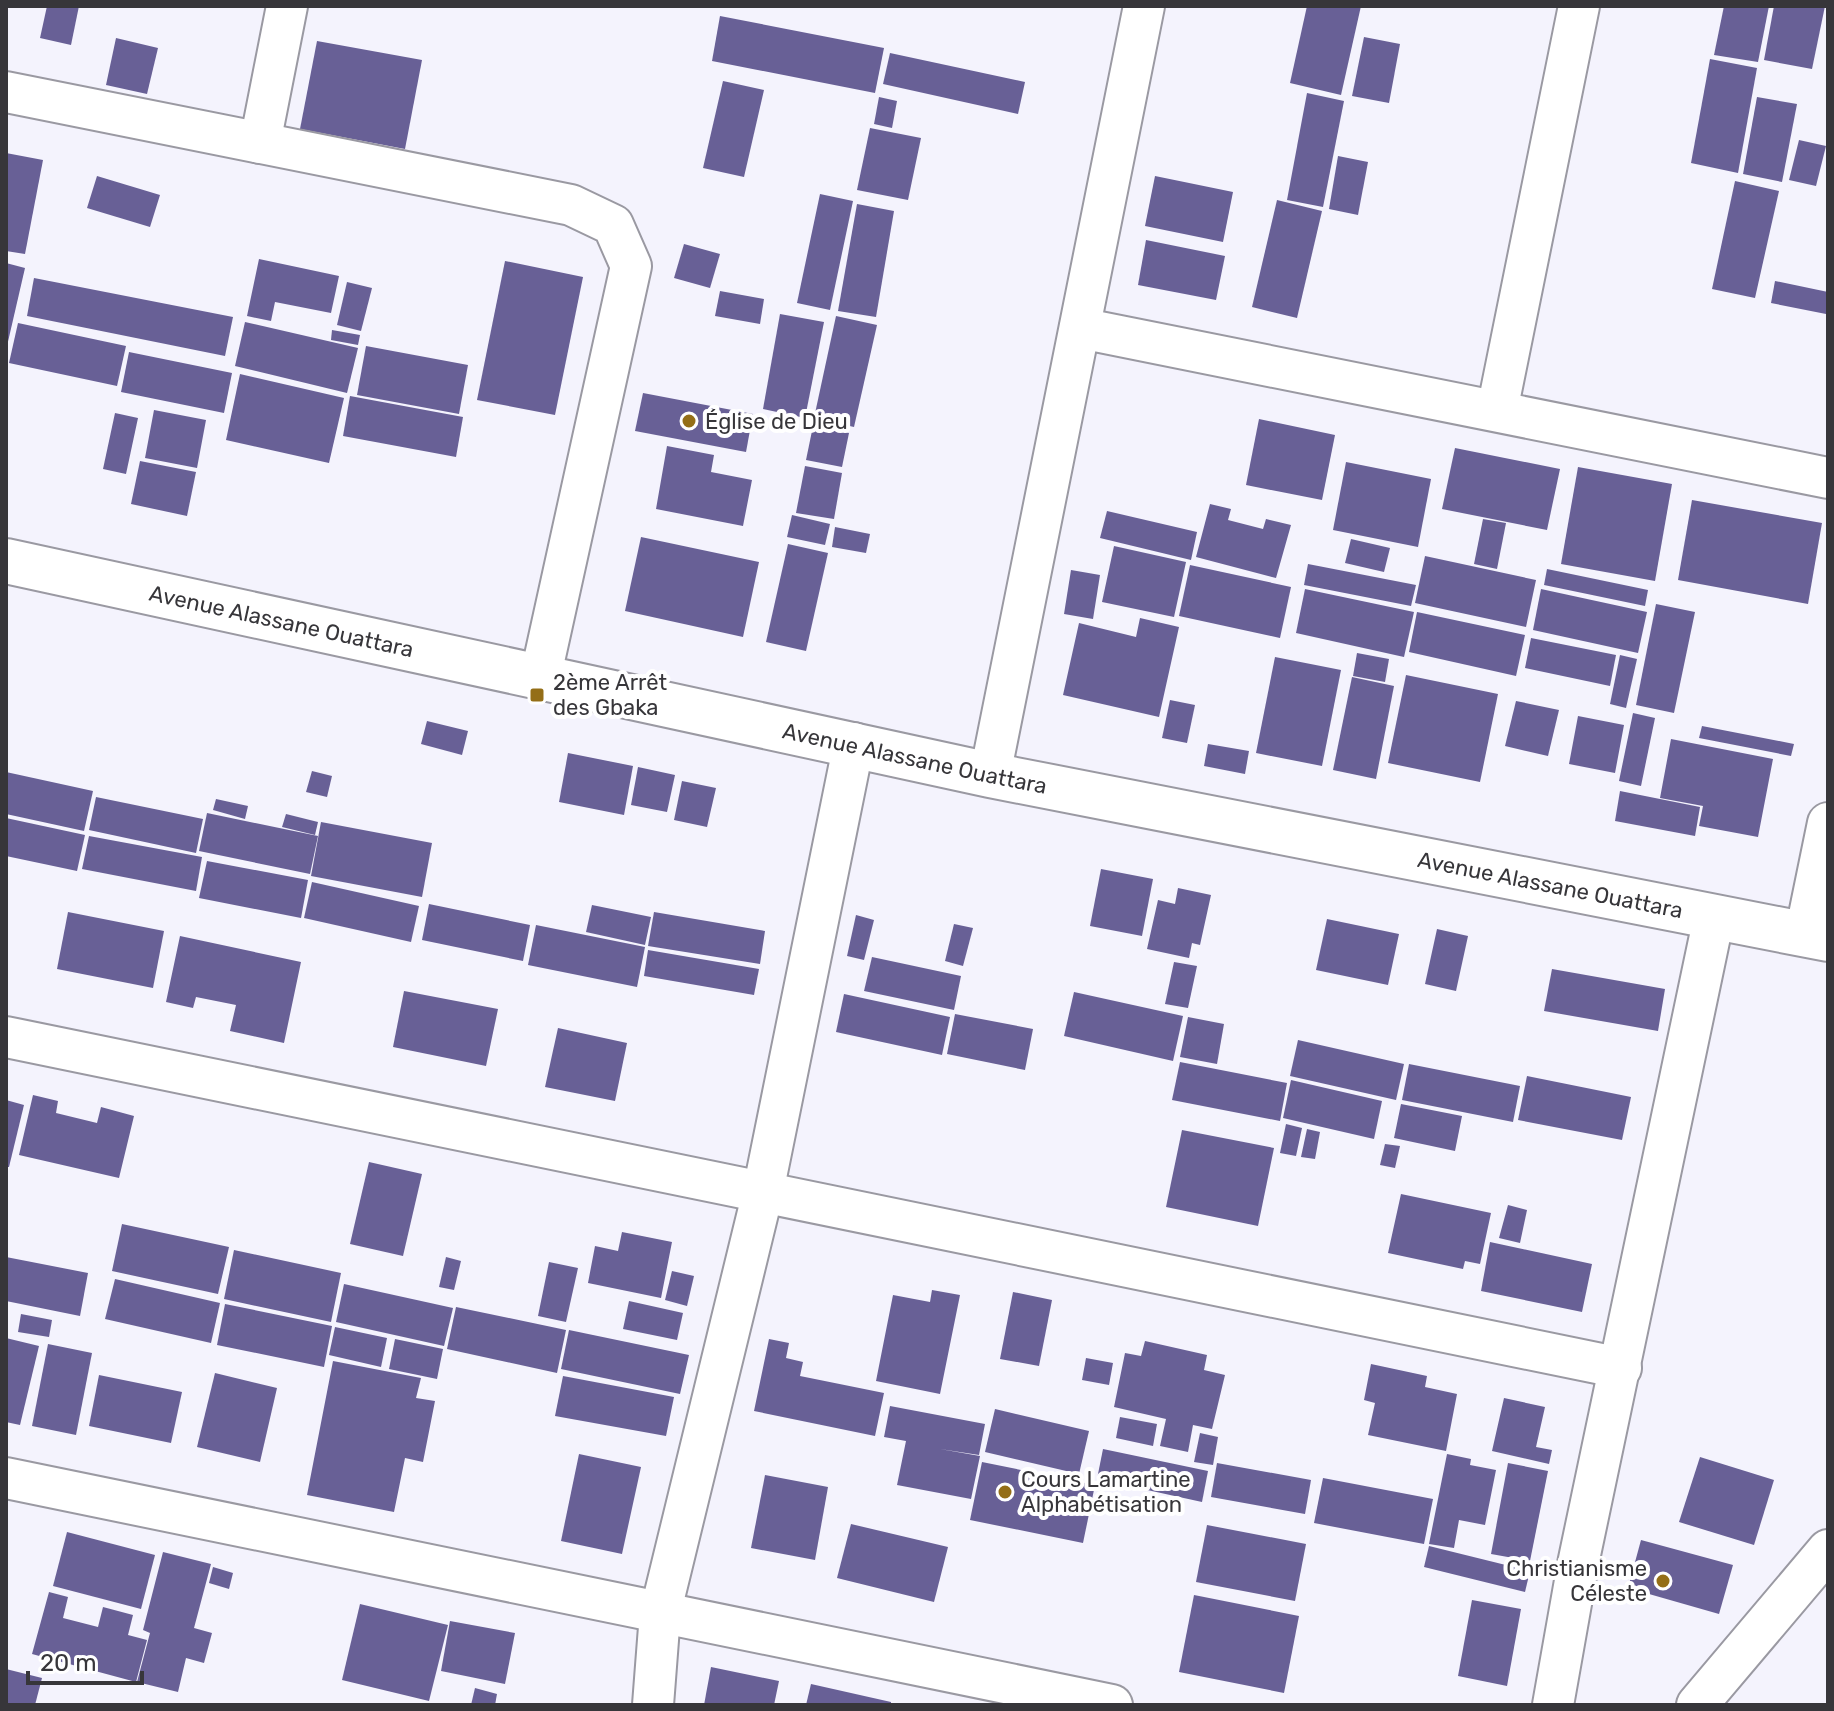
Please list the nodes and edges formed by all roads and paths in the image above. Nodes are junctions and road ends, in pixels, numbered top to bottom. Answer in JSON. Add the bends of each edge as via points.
{"nodes":[{"id":1,"x":287,"y":6,"type":"edge"},
{"id":2,"x":1144,"y":6,"type":"edge"},
{"id":3,"x":1579,"y":6,"type":"edge"},
{"id":4,"x":6,"y":92,"type":"edge"},
{"id":5,"x":260,"y":143,"type":"junction"},
{"id":6,"x":1080,"y":328,"type":"junction"},
{"id":7,"x":1497,"y":411,"type":"junction"},
{"id":8,"x":1828,"y":478,"type":"edge"},
{"id":9,"x":6,"y":561,"type":"edge"},
{"id":10,"x":540,"y":679,"type":"junction"},
{"id":11,"x":854,"y":743,"type":"junction"},
{"id":12,"x":990,"y":775,"type":"junction"},
{"id":13,"x":1828,"y":823,"type":"edge"},
{"id":14,"x":1714,"y":917,"type":"junction"},
{"id":15,"x":1816,"y":937,"type":"edge"},
{"id":16,"x":6,"y":1037,"type":"edge"},
{"id":17,"x":763,"y":1192,"type":"junction"},
{"id":18,"x":1621,"y":1368,"type":"junction"},
{"id":19,"x":6,"y":1478,"type":"edge"},
{"id":20,"x":1828,"y":1550,"type":"edge"},
{"id":21,"x":660,"y":1614,"type":"junction"},
{"id":22,"x":653,"y":1705,"type":"edge"},
{"id":23,"x":1112,"y":1705,"type":"edge"},
{"id":24,"x":1553,"y":1705,"type":"edge"},
{"id":25,"x":1697,"y":1705,"type":"edge"}],
"edges":[{"from":1,"to":5,"type":"street"},
{"from":2,"to":6,"type":"street"},
{"from":3,"to":7,"type":"street"},
{"from":4,"to":5,"type":"street"},
{"from":5,"to":10,"type":"street","via":[[571,205],[613,225],[631,266]]},
{"from":6,"to":7,"type":"street"},
{"from":6,"to":12,"type":"street"},
{"from":7,"to":8,"type":"street"},
{"from":9,"to":10,"type":"street","name":"Avenue Alassane Ouattara"},
{"from":10,"to":11,"type":"street","name":"Avenue Alassane Ouattara"},
{"from":11,"to":12,"type":"street","name":"Avenue Alassane Ouattara"},
{"from":11,"to":17,"type":"street"},
{"from":12,"to":14,"type":"street","name":"Avenue Alassane Ouattara"},
{"from":13,"to":15,"type":"street"},
{"from":14,"to":15,"type":"street","name":"Avenue Alassane Ouattara"},
{"from":14,"to":18,"type":"street"},
{"from":16,"to":17,"type":"street"},
{"from":17,"to":18,"type":"street"},
{"from":17,"to":21,"type":"street"},
{"from":18,"to":24,"type":"street"},
{"from":19,"to":21,"type":"street"},
{"from":20,"to":25,"type":"street"},
{"from":21,"to":22,"type":"street"},
{"from":21,"to":23,"type":"street"}]}
